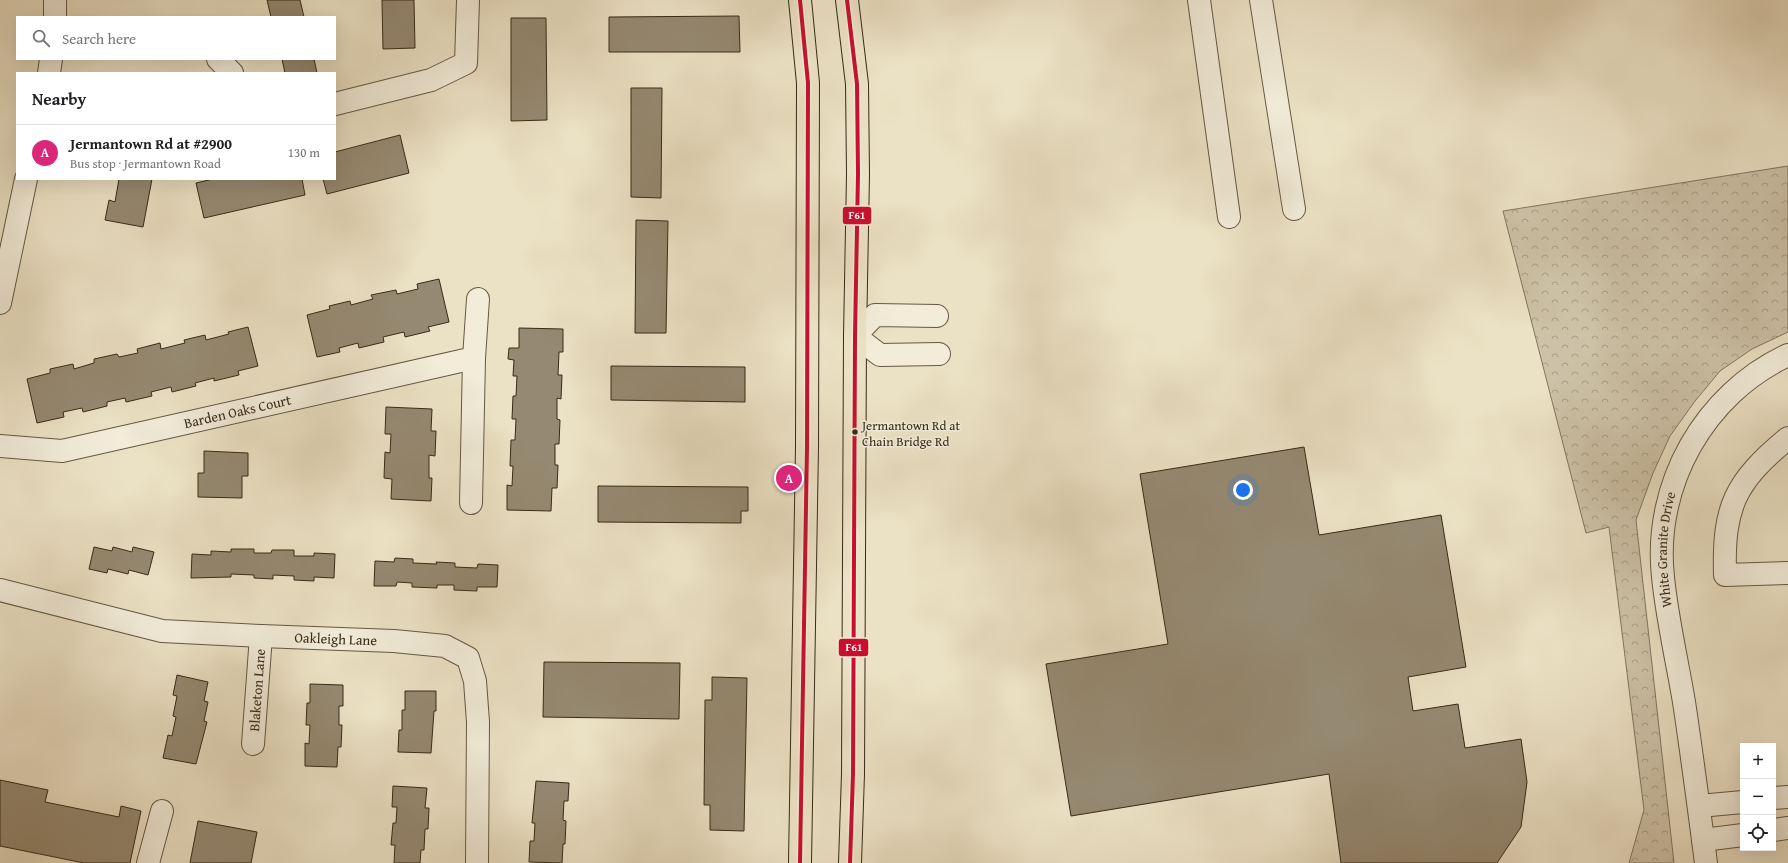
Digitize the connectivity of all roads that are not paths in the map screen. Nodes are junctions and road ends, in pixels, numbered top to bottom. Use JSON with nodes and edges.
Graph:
{"nodes":[{"id":1,"x":55,"y":0,"type":"edge"},
{"id":2,"x":468,"y":0,"type":"edge"},
{"id":3,"x":800,"y":0,"type":"edge"},
{"id":4,"x":847,"y":0,"type":"edge"},
{"id":5,"x":1199,"y":0,"type":"edge"},
{"id":6,"x":1261,"y":0,"type":"edge"},
{"id":7,"x":55,"y":16,"type":"edge"},
{"id":8,"x":51,"y":60,"type":"edge"},
{"id":9,"x":219,"y":60,"type":"edge"},
{"id":10,"x":49,"y":72,"type":"edge"},
{"id":11,"x":231,"y":72,"type":"edge"},
{"id":12,"x":336,"y":104,"type":"edge"},
{"id":13,"x":26,"y":180,"type":"edge"},
{"id":14,"x":1294,"y":209,"type":"dead end"},
{"id":15,"x":1229,"y":217,"type":"dead end"},
{"id":16,"x":478,"y":299,"type":"dead end"},
{"id":17,"x":0,"y":303,"type":"edge"},
{"id":18,"x":938,"y":316,"type":"dead end"},
{"id":19,"x":855,"y":336,"type":"junction"},
{"id":20,"x":939,"y":354,"type":"dead end"},
{"id":21,"x":1788,"y":355,"type":"edge"},
{"id":22,"x":474,"y":358,"type":"junction"},
{"id":23,"x":1788,"y":438,"type":"edge"},
{"id":24,"x":0,"y":446,"type":"edge"},
{"id":25,"x":471,"y":503,"type":"dead end"},
{"id":26,"x":1788,"y":572,"type":"edge"},
{"id":27,"x":0,"y":590,"type":"edge"},
{"id":28,"x":262,"y":636,"type":"junction"},
{"id":29,"x":253,"y":744,"type":"dead end"},
{"id":30,"x":1788,"y":797,"type":"edge"},
{"id":31,"x":1776,"y":798,"type":"edge"},
{"id":32,"x":1740,"y":802,"type":"edge"},
{"id":33,"x":1698,"y":806,"type":"junction"},
{"id":34,"x":162,"y":811,"type":"dead end"},
{"id":35,"x":1788,"y":828,"type":"edge"},
{"id":36,"x":1776,"y":830,"type":"edge"},
{"id":37,"x":1740,"y":835,"type":"edge"},
{"id":38,"x":1703,"y":840,"type":"junction"},
{"id":39,"x":148,"y":863,"type":"edge"},
{"id":40,"x":477,"y":863,"type":"edge"},
{"id":41,"x":800,"y":863,"type":"edge"},
{"id":42,"x":850,"y":863,"type":"edge"},
{"id":43,"x":1706,"y":863,"type":"edge"}],
"edges":[{"from":1,"to":7,"type":"street"},
{"from":2,"to":12,"type":"street"},
{"from":3,"to":41,"type":"main road"},
{"from":4,"to":19,"type":"main road"},
{"from":5,"to":15,"type":"street"},
{"from":6,"to":14,"type":"street"},
{"from":8,"to":10,"type":"street"},
{"from":9,"to":11,"type":"street"},
{"from":13,"to":17,"type":"street"},
{"from":16,"to":22,"type":"street"},
{"from":18,"to":19,"type":"street"},
{"from":19,"to":20,"type":"street"},
{"from":19,"to":42,"type":"main road"},
{"from":21,"to":33,"type":"street","name":"White Granite Drive"},
{"from":22,"to":24,"type":"street","name":"Barden Oaks Court"},
{"from":22,"to":25,"type":"street"},
{"from":23,"to":26,"type":"street"},
{"from":27,"to":28,"type":"street","name":"Oakleigh Lane"},
{"from":28,"to":29,"type":"street","name":"Blaketon Lane"},
{"from":28,"to":40,"type":"street","name":"Oakleigh Lane"},
{"from":30,"to":31,"type":"street"},
{"from":32,"to":33,"type":"street"},
{"from":33,"to":38,"type":"street","name":"White Granite Drive"},
{"from":34,"to":39,"type":"street"},
{"from":35,"to":36,"type":"street"},
{"from":37,"to":38,"type":"street"},
{"from":38,"to":43,"type":"street","name":"White Granite Drive"}]}
